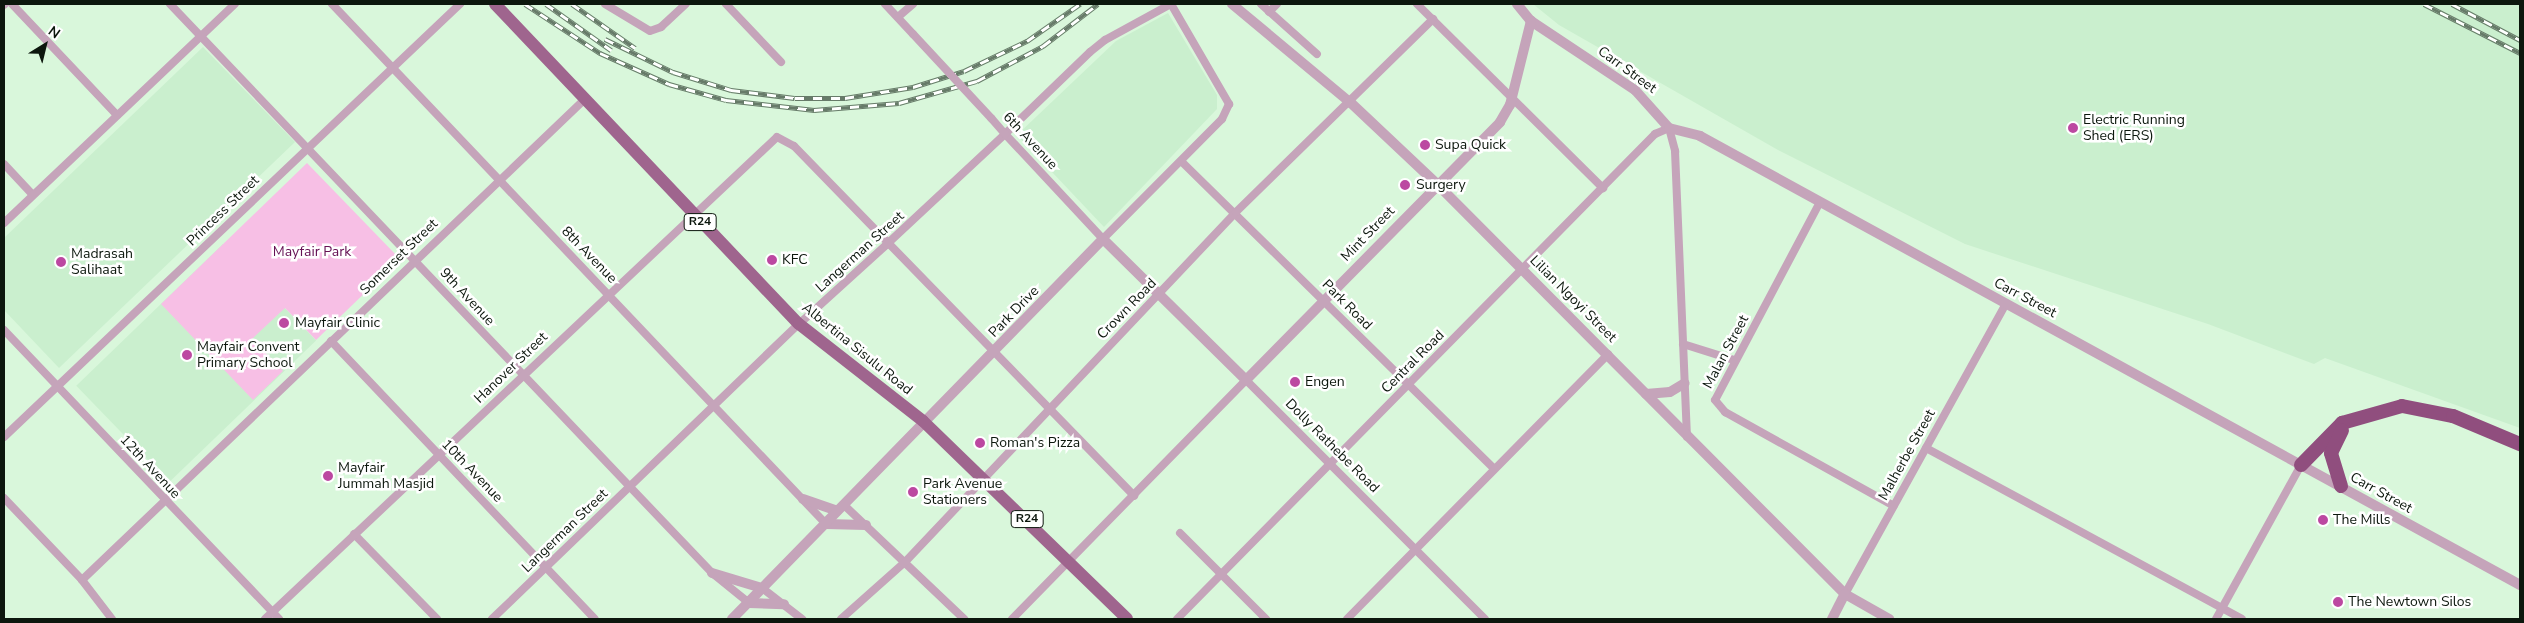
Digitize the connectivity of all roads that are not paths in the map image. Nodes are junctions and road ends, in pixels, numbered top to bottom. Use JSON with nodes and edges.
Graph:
{"nodes":[{"id":1,"x":12,"y":4,"type":"edge"},
{"id":2,"x":170,"y":4,"type":"edge"},
{"id":3,"x":235,"y":4,"type":"edge"},
{"id":4,"x":332,"y":4,"type":"edge"},
{"id":5,"x":460,"y":4,"type":"edge"},
{"id":6,"x":495,"y":4,"type":"edge"},
{"id":7,"x":605,"y":4,"type":"edge"},
{"id":8,"x":686,"y":4,"type":"edge"},
{"id":9,"x":726,"y":4,"type":"edge"},
{"id":10,"x":884,"y":4,"type":"edge"},
{"id":11,"x":913,"y":4,"type":"edge"},
{"id":12,"x":1170,"y":4,"type":"edge"},
{"id":13,"x":1232,"y":4,"type":"edge"},
{"id":14,"x":1261,"y":4,"type":"edge"},
{"id":15,"x":1277,"y":4,"type":"edge"},
{"id":16,"x":1417,"y":4,"type":"edge"},
{"id":17,"x":1517,"y":4,"type":"edge"},
{"id":18,"x":1270,"y":12,"type":"junction"},
{"id":19,"x":898,"y":18,"type":"junction"},
{"id":20,"x":1433,"y":19,"type":"junction"},
{"id":21,"x":1531,"y":21,"type":"junction"},
{"id":22,"x":201,"y":36,"type":"junction"},
{"id":23,"x":1316,"y":54,"type":"dead end"},
{"id":24,"x":781,"y":62,"type":"dead end"},
{"id":25,"x":394,"y":68,"type":"junction"},
{"id":26,"x":1512,"y":97,"type":"junction"},
{"id":27,"x":584,"y":100,"type":"junction"},
{"id":28,"x":1351,"y":103,"type":"junction"},
{"id":29,"x":117,"y":115,"type":"junction"},
{"id":30,"x":1669,"y":128,"type":"junction"},
{"id":31,"x":1005,"y":134,"type":"junction"},
{"id":32,"x":309,"y":147,"type":"junction"},
{"id":33,"x":1182,"y":162,"type":"junction"},
{"id":34,"x":4,"y":164,"type":"edge"},
{"id":35,"x":499,"y":178,"type":"junction"},
{"id":36,"x":1436,"y":183,"type":"junction"},
{"id":37,"x":1603,"y":188,"type":"junction"},
{"id":38,"x":33,"y":195,"type":"junction"},
{"id":39,"x":1818,"y":206,"type":"junction"},
{"id":40,"x":1236,"y":212,"type":"junction"},
{"id":41,"x":692,"y":214,"type":"junction"},
{"id":42,"x":4,"y":223,"type":"edge"},
{"id":43,"x":1103,"y":239,"type":"junction"},
{"id":44,"x":886,"y":245,"type":"junction"},
{"id":45,"x":415,"y":260,"type":"junction"},
{"id":46,"x":1524,"y":268,"type":"junction"},
{"id":47,"x":608,"y":294,"type":"junction"},
{"id":48,"x":1159,"y":294,"type":"junction"},
{"id":49,"x":1324,"y":300,"type":"junction"},
{"id":50,"x":2006,"y":304,"type":"junction"},
{"id":51,"x":799,"y":324,"type":"junction"},
{"id":52,"x":4,"y":330,"type":"edge"},
{"id":53,"x":332,"y":341,"type":"junction"},
{"id":54,"x":1683,"y":344,"type":"junction"},
{"id":55,"x":992,"y":354,"type":"junction"},
{"id":56,"x":1608,"y":354,"type":"junction"},
{"id":57,"x":1734,"y":360,"type":"junction"},
{"id":58,"x":522,"y":374,"type":"junction"},
{"id":59,"x":1246,"y":380,"type":"junction"},
{"id":60,"x":1685,"y":383,"type":"junction"},
{"id":61,"x":1408,"y":384,"type":"junction"},
{"id":62,"x":56,"y":387,"type":"junction"},
{"id":63,"x":1646,"y":394,"type":"junction"},
{"id":64,"x":715,"y":405,"type":"junction"},
{"id":65,"x":1048,"y":410,"type":"junction"},
{"id":66,"x":2350,"y":420,"type":"junction"},
{"id":67,"x":923,"y":421,"type":"junction"},
{"id":68,"x":4,"y":437,"type":"edge"},
{"id":69,"x":1687,"y":437,"type":"junction"},
{"id":70,"x":2520,"y":444,"type":"edge"},
{"id":71,"x":1926,"y":448,"type":"junction"},
{"id":72,"x":439,"y":455,"type":"junction"},
{"id":73,"x":1331,"y":464,"type":"junction"},
{"id":74,"x":2300,"y":465,"type":"junction"},
{"id":75,"x":1493,"y":468,"type":"junction"},
{"id":76,"x":984,"y":477,"type":"junction"},
{"id":77,"x":630,"y":485,"type":"junction"},
{"id":78,"x":2341,"y":486,"type":"junction"},
{"id":79,"x":1134,"y":496,"type":"junction"},
{"id":80,"x":4,"y":498,"type":"edge"},
{"id":81,"x":803,"y":499,"type":"junction"},
{"id":82,"x":165,"y":501,"type":"junction"},
{"id":83,"x":1894,"y":506,"type":"junction"},
{"id":84,"x":840,"y":508,"type":"junction"},
{"id":85,"x":826,"y":524,"type":"junction"},
{"id":86,"x":866,"y":525,"type":"junction"},
{"id":87,"x":1180,"y":533,"type":"dead end"},
{"id":88,"x":354,"y":534,"type":"junction"},
{"id":89,"x":1416,"y":548,"type":"junction"},
{"id":90,"x":906,"y":561,"type":"junction"},
{"id":91,"x":1070,"y":562,"type":"junction"},
{"id":92,"x":546,"y":566,"type":"junction"},
{"id":93,"x":712,"y":573,"type":"junction"},
{"id":94,"x":1220,"y":574,"type":"junction"},
{"id":95,"x":82,"y":580,"type":"junction"},
{"id":96,"x":2520,"y":585,"type":"edge"},
{"id":97,"x":762,"y":588,"type":"junction"},
{"id":98,"x":1845,"y":594,"type":"junction"},
{"id":99,"x":749,"y":603,"type":"junction"},
{"id":100,"x":784,"y":604,"type":"junction"},
{"id":101,"x":2222,"y":608,"type":"junction"},
{"id":102,"x":272,"y":612,"type":"junction"},
{"id":103,"x":112,"y":619,"type":"edge"},
{"id":104,"x":265,"y":619,"type":"edge"},
{"id":105,"x":279,"y":619,"type":"edge"},
{"id":106,"x":437,"y":619,"type":"edge"},
{"id":107,"x":492,"y":619,"type":"edge"},
{"id":108,"x":595,"y":619,"type":"edge"},
{"id":109,"x":732,"y":619,"type":"edge"},
{"id":110,"x":802,"y":619,"type":"edge"},
{"id":111,"x":841,"y":619,"type":"edge"},
{"id":112,"x":964,"y":619,"type":"edge"},
{"id":113,"x":1012,"y":619,"type":"edge"},
{"id":114,"x":1128,"y":619,"type":"edge"},
{"id":115,"x":1177,"y":619,"type":"edge"},
{"id":116,"x":1266,"y":619,"type":"edge"},
{"id":117,"x":1347,"y":619,"type":"edge"},
{"id":118,"x":1485,"y":619,"type":"edge"},
{"id":119,"x":1832,"y":619,"type":"edge"},
{"id":120,"x":1889,"y":619,"type":"edge"},
{"id":121,"x":2216,"y":619,"type":"edge"},
{"id":122,"x":2242,"y":619,"type":"edge"}],
"edges":[{"from":1,"to":29,"type":"street"},
{"from":2,"to":22,"type":"street","name":"9th Avenue"},
{"from":3,"to":22,"type":"street"},
{"from":4,"to":25,"type":"street","name":"8th Avenue"},
{"from":5,"to":25,"type":"street","name":"Princess Street"},
{"from":6,"to":27,"type":"main road","name":"Albertina Sisulu Road","number":"R24"},
{"from":7,"to":8,"type":"street"},
{"from":9,"to":24,"type":"street"},
{"from":10,"to":19,"type":"street","name":"6th Avenue"},
{"from":11,"to":19,"type":"street"},
{"from":12,"to":31,"type":"street","name":"Langerman Street"},
{"from":12,"to":33,"type":"street","name":"Park Drive"},
{"from":13,"to":28,"type":"street","name":"Lilian Ngoyi Street"},
{"from":14,"to":18,"type":"street"},
{"from":15,"to":18,"type":"street"},
{"from":16,"to":20,"type":"street"},
{"from":17,"to":21,"type":"street","name":"Carr Street"},
{"from":18,"to":23,"type":"street"},
{"from":19,"to":31,"type":"street","name":"6th Avenue","bridge":true},
{"from":20,"to":26,"type":"street"},
{"from":20,"to":28,"type":"street","name":"Crown Road"},
{"from":21,"to":26,"type":"street","name":"Mint Street"},
{"from":21,"to":30,"type":"street","name":"Carr Street"},
{"from":22,"to":29,"type":"street"},
{"from":22,"to":32,"type":"street","name":"9th Avenue"},
{"from":25,"to":32,"type":"street","name":"Princess Street"},
{"from":25,"to":35,"type":"street","name":"8th Avenue"},
{"from":26,"to":36,"type":"street","name":"Mint Street"},
{"from":26,"to":37,"type":"street"},
{"from":27,"to":35,"type":"street","name":"Somerset Street"},
{"from":27,"to":41,"type":"main road","name":"Albertina Sisulu Road","number":"R24"},
{"from":28,"to":36,"type":"street","name":"Lilian Ngoyi Street"},
{"from":28,"to":40,"type":"street","name":"Crown Road"},
{"from":29,"to":38,"type":"street"},
{"from":30,"to":37,"type":"street","name":"Central Road"},
{"from":30,"to":39,"type":"street","name":"Carr Street"},
{"from":30,"to":54,"type":"street"},
{"from":31,"to":43,"type":"street","name":"6th Avenue"},
{"from":31,"to":44,"type":"street","name":"Langerman Street"},
{"from":32,"to":45,"type":"street","name":"9th Avenue"},
{"from":32,"to":62,"type":"street","name":"Princess Street"},
{"from":33,"to":40,"type":"street","name":"Park Road"},
{"from":33,"to":43,"type":"street","name":"Park Drive"},
{"from":34,"to":38,"type":"street"},
{"from":35,"to":45,"type":"street","name":"Somerset Street"},
{"from":35,"to":47,"type":"street","name":"8th Avenue"},
{"from":36,"to":46,"type":"street","name":"Lilian Ngoyi Street"},
{"from":36,"to":49,"type":"street","name":"Mint Street"},
{"from":37,"to":46,"type":"street","name":"Central Road"},
{"from":38,"to":42,"type":"street"},
{"from":39,"to":50,"type":"street","name":"Carr Street"},
{"from":39,"to":57,"type":"street","name":"Malan Street"},
{"from":40,"to":48,"type":"street","name":"Crown Road"},
{"from":40,"to":49,"type":"street","name":"Park Road"},
{"from":41,"to":44,"type":"street","name":"Hanover Street"},
{"from":41,"to":47,"type":"street","name":"Hanover Street"},
{"from":41,"to":51,"type":"main road","name":"Albertina Sisulu Road","number":"R24"},
{"from":43,"to":48,"type":"street","name":"6th Avenue"},
{"from":43,"to":55,"type":"street","name":"Park Drive"},
{"from":44,"to":51,"type":"street","name":"Langerman Street"},
{"from":44,"to":55,"type":"street"},
{"from":45,"to":53,"type":"street","name":"Somerset Street"},
{"from":45,"to":58,"type":"street","name":"9th Avenue"},
{"from":46,"to":56,"type":"street","name":"Lilian Ngoyi Street"},
{"from":46,"to":61,"type":"street","name":"Central Road"},
{"from":47,"to":58,"type":"street","name":"Hanover Street"},
{"from":47,"to":64,"type":"street","name":"8th Avenue"},
{"from":48,"to":59,"type":"street","name":"Dolly Rathebe Road"},
{"from":48,"to":65,"type":"street","name":"Crown Road"},
{"from":49,"to":59,"type":"street","name":"Mint Street"},
{"from":49,"to":61,"type":"street","name":"Park Road"},
{"from":50,"to":71,"type":"street","name":"Malherbe Street"},
{"from":50,"to":74,"type":"street","name":"Carr Street"},
{"from":51,"to":64,"type":"street","name":"Langerman Street"},
{"from":51,"to":67,"type":"main road","name":"Albertina Sisulu Road","number":"R24"},
{"from":52,"to":62,"type":"street","name":"12th Avenue"},
{"from":53,"to":72,"type":"street","name":"10th Avenue"},
{"from":53,"to":82,"type":"street","name":"Somerset Street"},
{"from":54,"to":57,"type":"street"},
{"from":54,"to":60,"type":"street"},
{"from":55,"to":65,"type":"street"},
{"from":55,"to":67,"type":"street","name":"Park Drive"},
{"from":56,"to":63,"type":"street","name":"Lilian Ngoyi Street"},
{"from":56,"to":75,"type":"street"},
{"from":57,"to":83,"type":"street","name":"Malan Street"},
{"from":58,"to":72,"type":"street","name":"Hanover Street"},
{"from":58,"to":77,"type":"street","name":"9th Avenue"},
{"from":59,"to":73,"type":"street","name":"Dolly Rathebe Road"},
{"from":59,"to":79,"type":"street"},
{"from":60,"to":63,"type":"street"},
{"from":60,"to":69,"type":"street"},
{"from":61,"to":73,"type":"street","name":"Central Road"},
{"from":61,"to":75,"type":"street","name":"Park Road"},
{"from":62,"to":68,"type":"street","name":"Princess Street"},
{"from":62,"to":82,"type":"street","name":"12th Avenue"},
{"from":63,"to":69,"type":"street","name":"Lilian Ngoyi Street"},
{"from":64,"to":77,"type":"street","name":"Langerman Street"},
{"from":64,"to":81,"type":"street","name":"8th Avenue"},
{"from":65,"to":76,"type":"street","name":"Crown Road"},
{"from":65,"to":79,"type":"street"},
{"from":66,"to":70,"type":"highway"},
{"from":66,"to":74,"type":"highway"},
{"from":66,"to":78,"type":"highway"},
{"from":67,"to":76,"type":"main road","name":"Albertina Sisulu Road","number":"R24"},
{"from":67,"to":84,"type":"street","name":"Park Drive"},
{"from":69,"to":98,"type":"street","name":"Lilian Ngoyi Street"},
{"from":71,"to":83,"type":"street","name":"Malherbe Street"},
{"from":71,"to":101,"type":"street"},
{"from":72,"to":88,"type":"street","name":"Hanover Street"},
{"from":72,"to":92,"type":"street","name":"10th Avenue"},
{"from":73,"to":89,"type":"street","name":"Dolly Rathebe Road"},
{"from":73,"to":94,"type":"street","name":"Central Road"},
{"from":74,"to":78,"type":"street","name":"Carr Street"},
{"from":74,"to":101,"type":"street"},
{"from":75,"to":89,"type":"street"},
{"from":76,"to":90,"type":"street","name":"Crown Road"},
{"from":76,"to":91,"type":"main road","name":"Albertina Sisulu Road","number":"R24"},
{"from":77,"to":92,"type":"street","name":"Langerman Street"},
{"from":77,"to":93,"type":"street","name":"9th Avenue"},
{"from":78,"to":96,"type":"street","name":"Carr Street"},
{"from":79,"to":91,"type":"street"},
{"from":80,"to":95,"type":"street"},
{"from":81,"to":84,"type":"street"},
{"from":81,"to":85,"type":"street","name":"8th Avenue"},
{"from":82,"to":95,"type":"street","name":"Somerset Street"},
{"from":82,"to":102,"type":"street","name":"12th Avenue"},
{"from":83,"to":98,"type":"street","name":"Malherbe Street"},
{"from":84,"to":85,"type":"street","name":"Park Drive"},
{"from":84,"to":86,"type":"street"},
{"from":85,"to":86,"type":"street"},
{"from":85,"to":97,"type":"street","name":"Park Drive"},
{"from":86,"to":90,"type":"street"},
{"from":87,"to":94,"type":"street"},
{"from":88,"to":102,"type":"street","name":"Hanover Street"},
{"from":88,"to":106,"type":"street"},
{"from":89,"to":117,"type":"street"},
{"from":89,"to":118,"type":"street","name":"Dolly Rathebe Road"},
{"from":90,"to":111,"type":"street","name":"Crown Road"},
{"from":90,"to":112,"type":"street"},
{"from":91,"to":113,"type":"street"},
{"from":91,"to":114,"type":"main road","name":"Albertina Sisulu Road","number":"R24"},
{"from":92,"to":107,"type":"street","name":"Langerman Street"},
{"from":92,"to":108,"type":"street","name":"10th Avenue"},
{"from":93,"to":97,"type":"street"},
{"from":93,"to":99,"type":"street","name":"9th Avenue"},
{"from":94,"to":115,"type":"street","name":"Central Road"},
{"from":94,"to":116,"type":"street"},
{"from":95,"to":103,"type":"street"},
{"from":97,"to":99,"type":"street","name":"Park Drive"},
{"from":97,"to":100,"type":"street"},
{"from":98,"to":119,"type":"street","name":"Malherbe Street"},
{"from":98,"to":120,"type":"street","name":"Lilian Ngoyi Street"},
{"from":99,"to":100,"type":"street"},
{"from":99,"to":109,"type":"street","name":"Park Drive"},
{"from":100,"to":110,"type":"street"},
{"from":101,"to":121,"type":"street"},
{"from":101,"to":122,"type":"street"},
{"from":102,"to":104,"type":"street","name":"Hanover Street"},
{"from":102,"to":105,"type":"street","name":"12th Avenue"}]}
